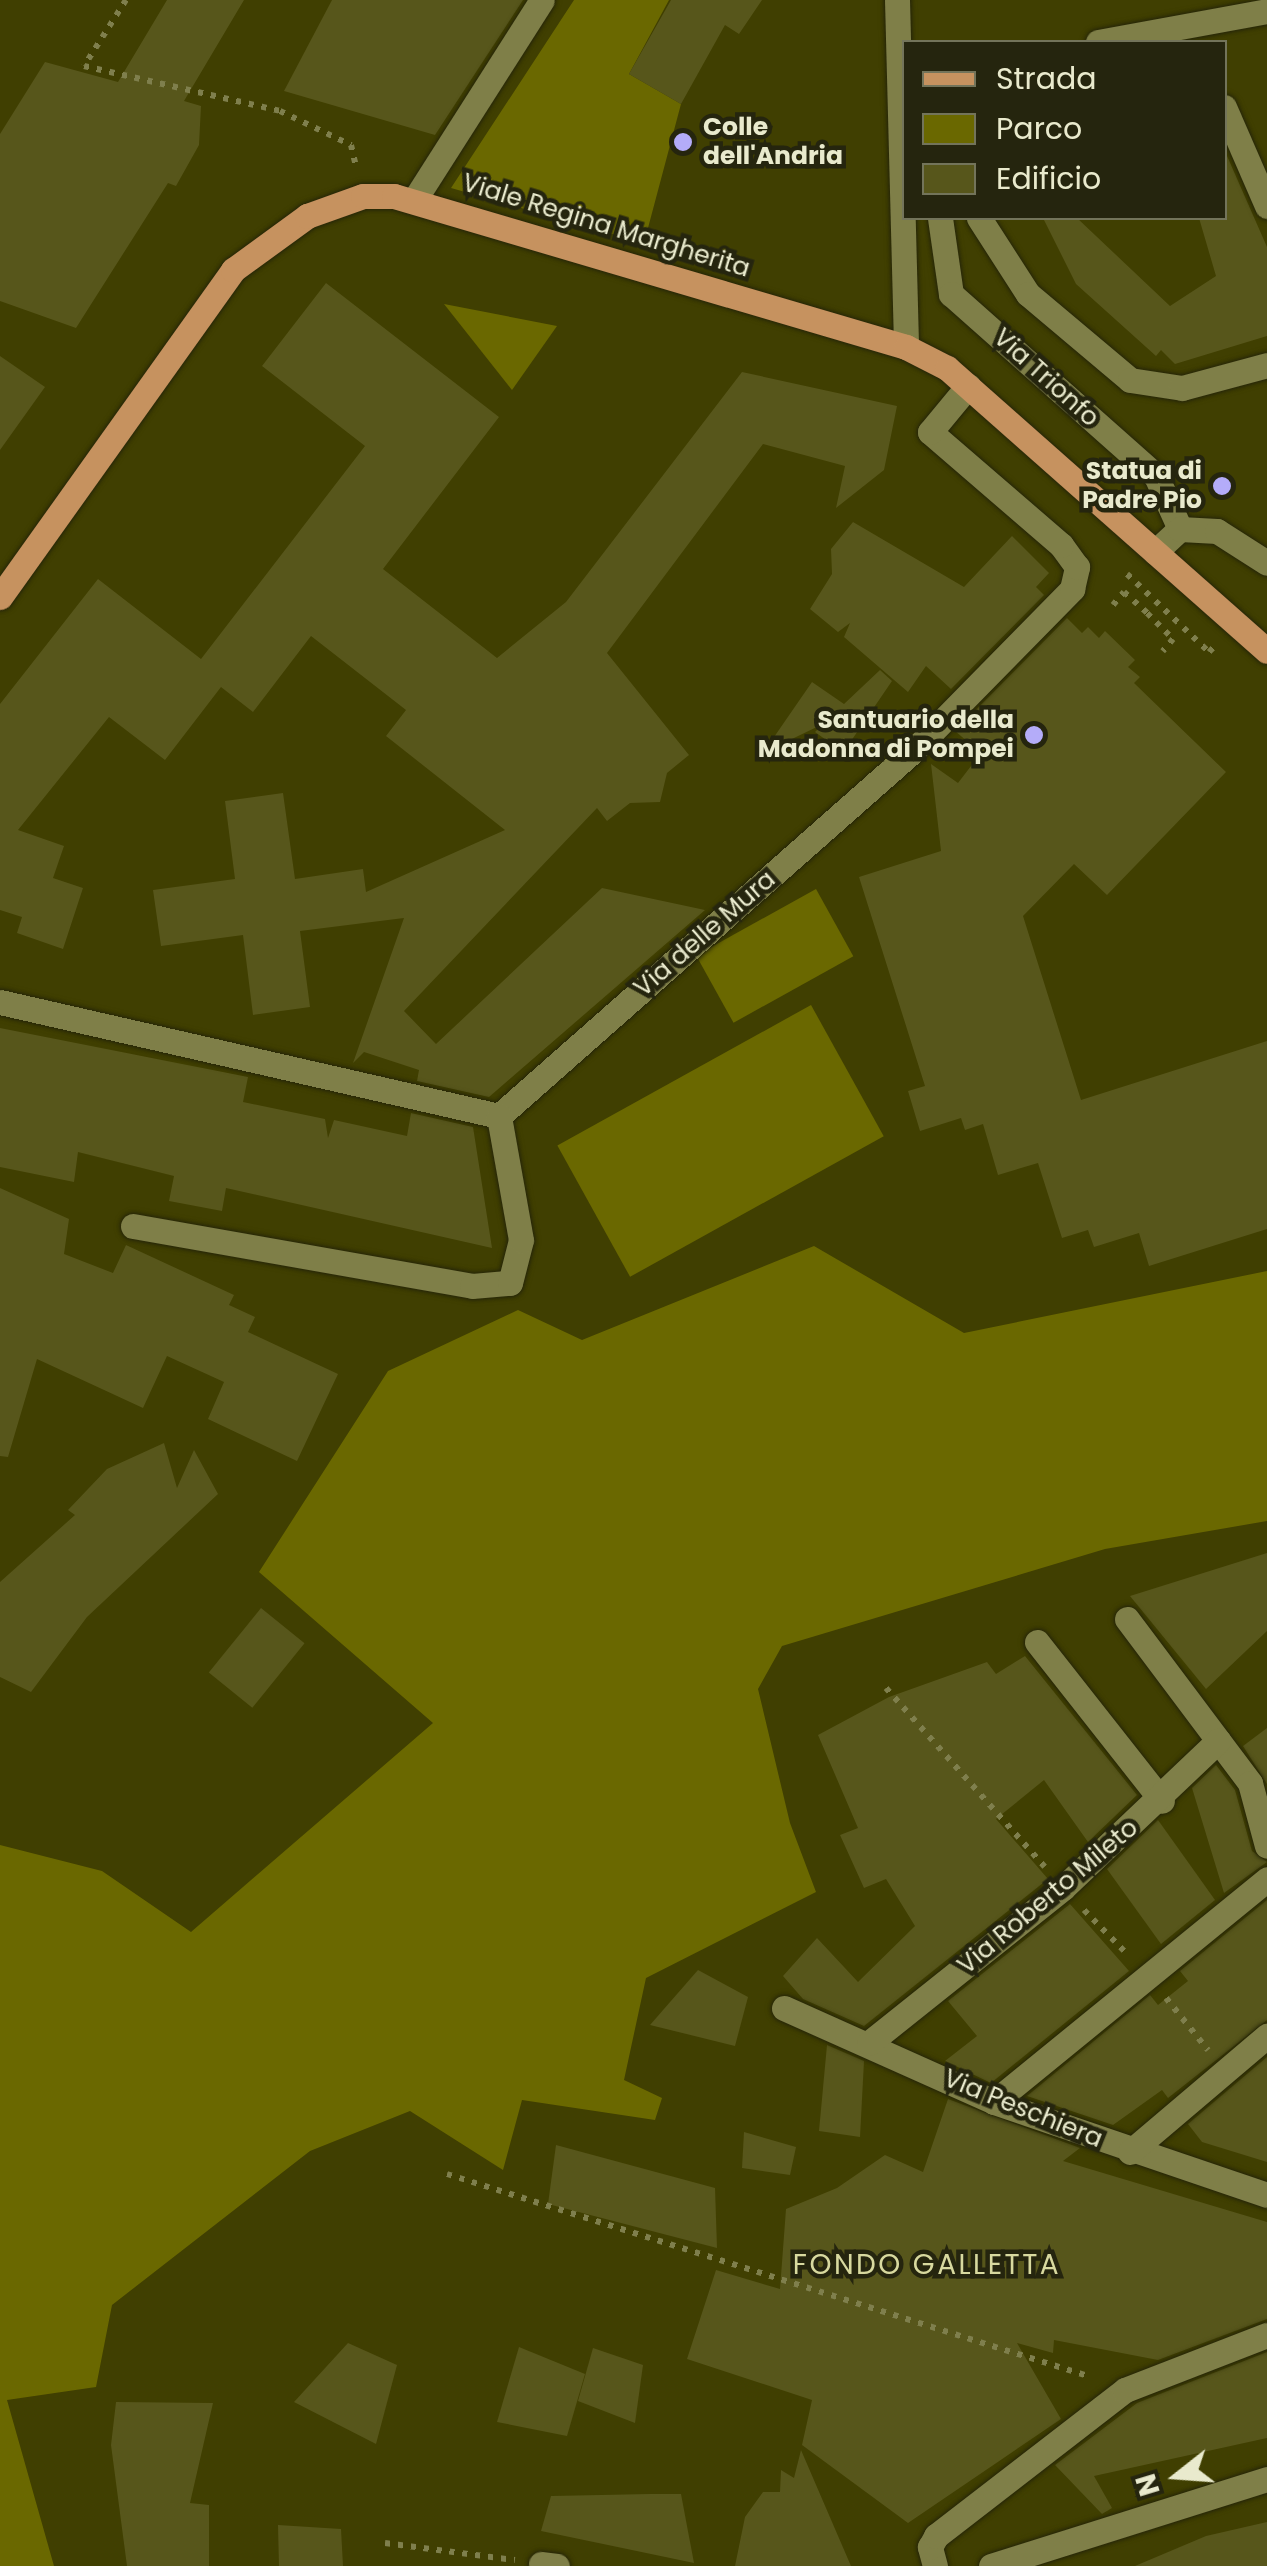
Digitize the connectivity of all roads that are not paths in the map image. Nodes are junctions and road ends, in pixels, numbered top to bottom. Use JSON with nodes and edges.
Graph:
{"nodes":[{"id":1,"x":542,"y":0,"type":"edge"},
{"id":2,"x":897,"y":0,"type":"edge"},
{"id":3,"x":1267,"y":11,"type":"edge"},
{"id":4,"x":1194,"y":34,"type":"edge"},
{"id":5,"x":1122,"y":40,"type":"edge"},
{"id":6,"x":1227,"y":113,"type":"edge"},
{"id":7,"x":902,"y":193,"type":"edge"},
{"id":8,"x":415,"y":200,"type":"junction"},
{"id":9,"x":1267,"y":206,"type":"edge"},
{"id":10,"x":903,"y":220,"type":"edge"},
{"id":11,"x":940,"y":220,"type":"edge"},
{"id":12,"x":979,"y":220,"type":"edge"},
{"id":13,"x":906,"y":347,"type":"junction"},
{"id":14,"x":1267,"y":365,"type":"edge"},
{"id":15,"x":968,"y":386,"type":"junction"},
{"id":16,"x":1180,"y":528,"type":"junction"},
{"id":17,"x":1155,"y":552,"type":"junction"},
{"id":18,"x":1267,"y":563,"type":"edge"},
{"id":19,"x":0,"y":597,"type":"edge"},
{"id":20,"x":1267,"y":651,"type":"edge"},
{"id":21,"x":0,"y":1002,"type":"edge"},
{"id":22,"x":500,"y":1116,"type":"junction"},
{"id":23,"x":133,"y":1226,"type":"dead end"},
{"id":24,"x":1128,"y":1619,"type":"dead end"},
{"id":25,"x":1037,"y":1642,"type":"dead end"},
{"id":26,"x":1218,"y":1742,"type":"junction"},
{"id":27,"x":1162,"y":1800,"type":"junction"},
{"id":28,"x":1267,"y":1846,"type":"edge"},
{"id":29,"x":1267,"y":1879,"type":"edge"},
{"id":30,"x":784,"y":2008,"type":"dead end"},
{"id":31,"x":1267,"y":2036,"type":"edge"},
{"id":32,"x":869,"y":2043,"type":"junction"},
{"id":33,"x":994,"y":2102,"type":"junction"},
{"id":34,"x":1130,"y":2152,"type":"junction"},
{"id":35,"x":1267,"y":2195,"type":"edge"},
{"id":36,"x":1267,"y":2334,"type":"edge"},
{"id":37,"x":1267,"y":2479,"type":"edge"},
{"id":38,"x":936,"y":2566,"type":"edge"},
{"id":39,"x":991,"y":2566,"type":"edge"}],
"edges":[{"from":1,"to":8,"type":"street"},
{"from":2,"to":7,"type":"street"},
{"from":3,"to":4,"type":"street"},
{"from":4,"to":5,"type":"street"},
{"from":6,"to":9,"type":"street"},
{"from":8,"to":13,"type":"main road","name":"Viale Regina Margherita"},
{"from":8,"to":19,"type":"main road","name":"Viale Regina Margherita"},
{"from":10,"to":13,"type":"street"},
{"from":11,"to":16,"type":"street","name":"Via Trionfo"},
{"from":12,"to":14,"type":"street"},
{"from":13,"to":15,"type":"main road","name":"Viale Regina Margherita"},
{"from":15,"to":17,"type":"main road","name":"Viale Regina Margherita"},
{"from":15,"to":22,"type":"street","name":"Via delle Mura"},
{"from":16,"to":17,"type":"street"},
{"from":16,"to":18,"type":"street"},
{"from":17,"to":20,"type":"main road","name":"Viale Regina Margherita"},
{"from":21,"to":22,"type":"street"},
{"from":22,"to":23,"type":"street"},
{"from":24,"to":26,"type":"street"},
{"from":25,"to":27,"type":"street"},
{"from":26,"to":27,"type":"street","name":"Via Roberto Mileto"},
{"from":26,"to":28,"type":"street"},
{"from":27,"to":32,"type":"street","name":"Via Roberto Mileto"},
{"from":29,"to":33,"type":"street"},
{"from":30,"to":32,"type":"street","name":"Via Peschiera"},
{"from":31,"to":34,"type":"street"},
{"from":32,"to":33,"type":"street","name":"Via Peschiera"},
{"from":33,"to":34,"type":"street","name":"Via Peschiera"},
{"from":34,"to":35,"type":"street","name":"Via Peschiera"},
{"from":36,"to":38,"type":"street"},
{"from":37,"to":39,"type":"street"}]}
